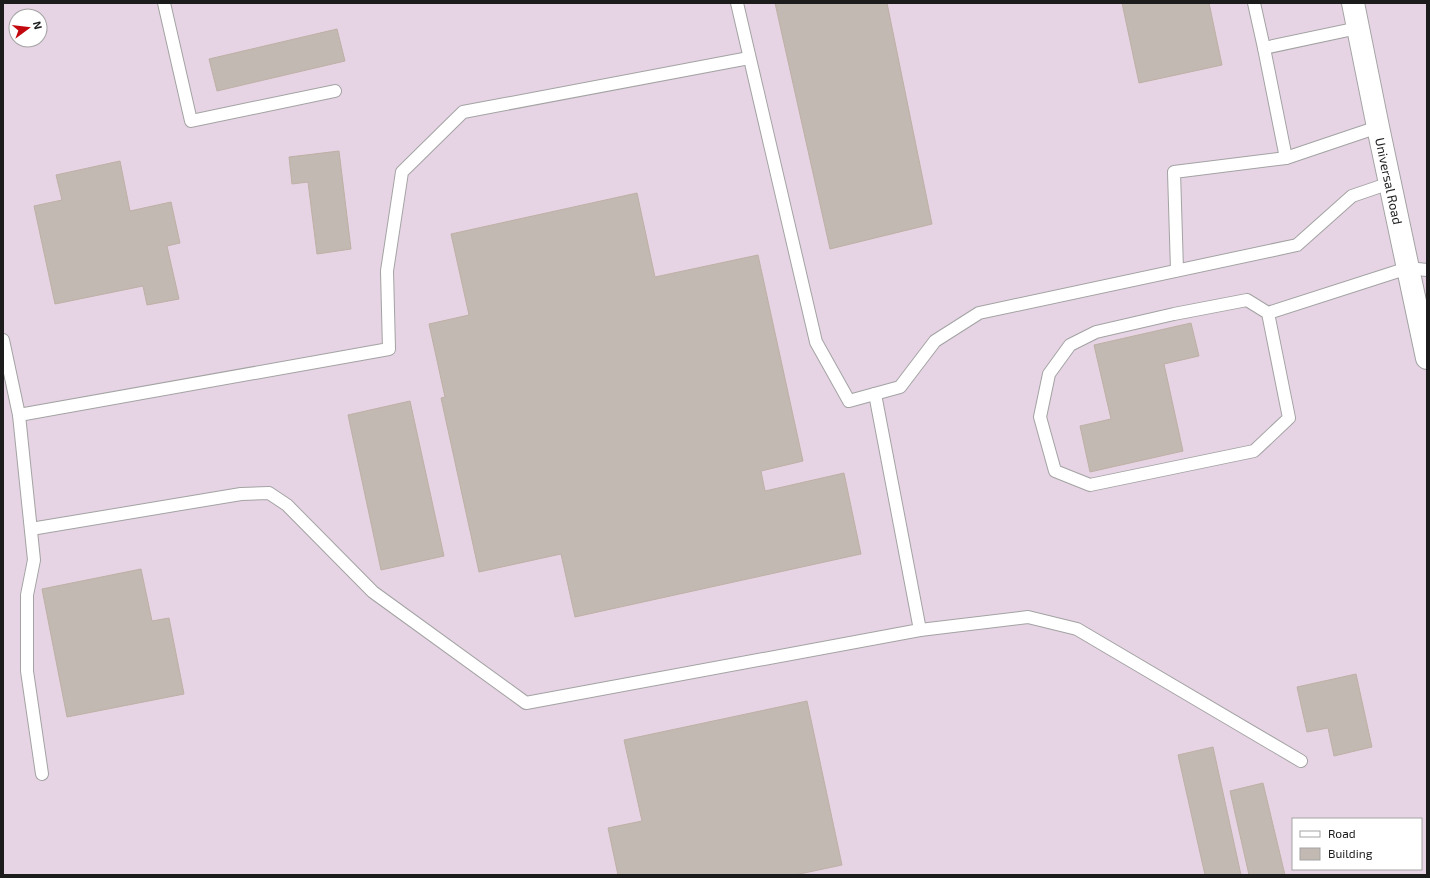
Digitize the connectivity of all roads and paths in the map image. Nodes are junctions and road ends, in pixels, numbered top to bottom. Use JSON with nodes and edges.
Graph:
{"nodes":[{"id":1,"x":164,"y":3,"type":"edge"},
{"id":2,"x":737,"y":3,"type":"edge"},
{"id":3,"x":1254,"y":3,"type":"edge"},
{"id":4,"x":1353,"y":3,"type":"edge"},
{"id":5,"x":1358,"y":28,"type":"junction"},
{"id":6,"x":1264,"y":48,"type":"junction"},
{"id":7,"x":749,"y":58,"type":"junction"},
{"id":8,"x":335,"y":91,"type":"dead end"},
{"id":9,"x":1378,"y":127,"type":"junction"},
{"id":10,"x":1286,"y":158,"type":"junction"},
{"id":11,"x":1390,"y":183,"type":"junction"},
{"id":12,"x":1417,"y":269,"type":"edge"},
{"id":13,"x":1177,"y":270,"type":"junction"},
{"id":14,"x":1268,"y":313,"type":"junction"},
{"id":15,"x":3,"y":340,"type":"edge"},
{"id":16,"x":1427,"y":358,"type":"edge"},
{"id":17,"x":876,"y":394,"type":"junction"},
{"id":18,"x":19,"y":415,"type":"junction"},
{"id":19,"x":31,"y":529,"type":"junction"},
{"id":20,"x":920,"y":630,"type":"junction"},
{"id":21,"x":1301,"y":761,"type":"dead end"},
{"id":22,"x":42,"y":774,"type":"dead end"}],
"edges":[{"from":1,"to":8,"type":"lane"},
{"from":2,"to":7,"type":"lane"},
{"from":3,"to":6,"type":"lane"},
{"from":4,"to":5,"type":"street","name":"Universal Road"},
{"from":5,"to":6,"type":"lane"},
{"from":5,"to":9,"type":"street","name":"Universal Road"},
{"from":6,"to":10,"type":"lane"},
{"from":7,"to":17,"type":"lane"},
{"from":7,"to":18,"type":"lane"},
{"from":9,"to":10,"type":"lane"},
{"from":9,"to":11,"type":"street","name":"Universal Road"},
{"from":10,"to":13,"type":"lane"},
{"from":11,"to":12,"type":"street","name":"Universal Road"},
{"from":11,"to":13,"type":"lane"},
{"from":12,"to":14,"type":"lane"},
{"from":12,"to":16,"type":"street","name":"Universal Road"},
{"from":13,"to":17,"type":"lane"},
{"from":14,"to":14,"type":"lane"},
{"from":15,"to":18,"type":"lane"},
{"from":17,"to":20,"type":"lane"},
{"from":18,"to":19,"type":"lane"},
{"from":19,"to":20,"type":"lane"},
{"from":19,"to":22,"type":"lane"},
{"from":20,"to":21,"type":"lane"}]}
